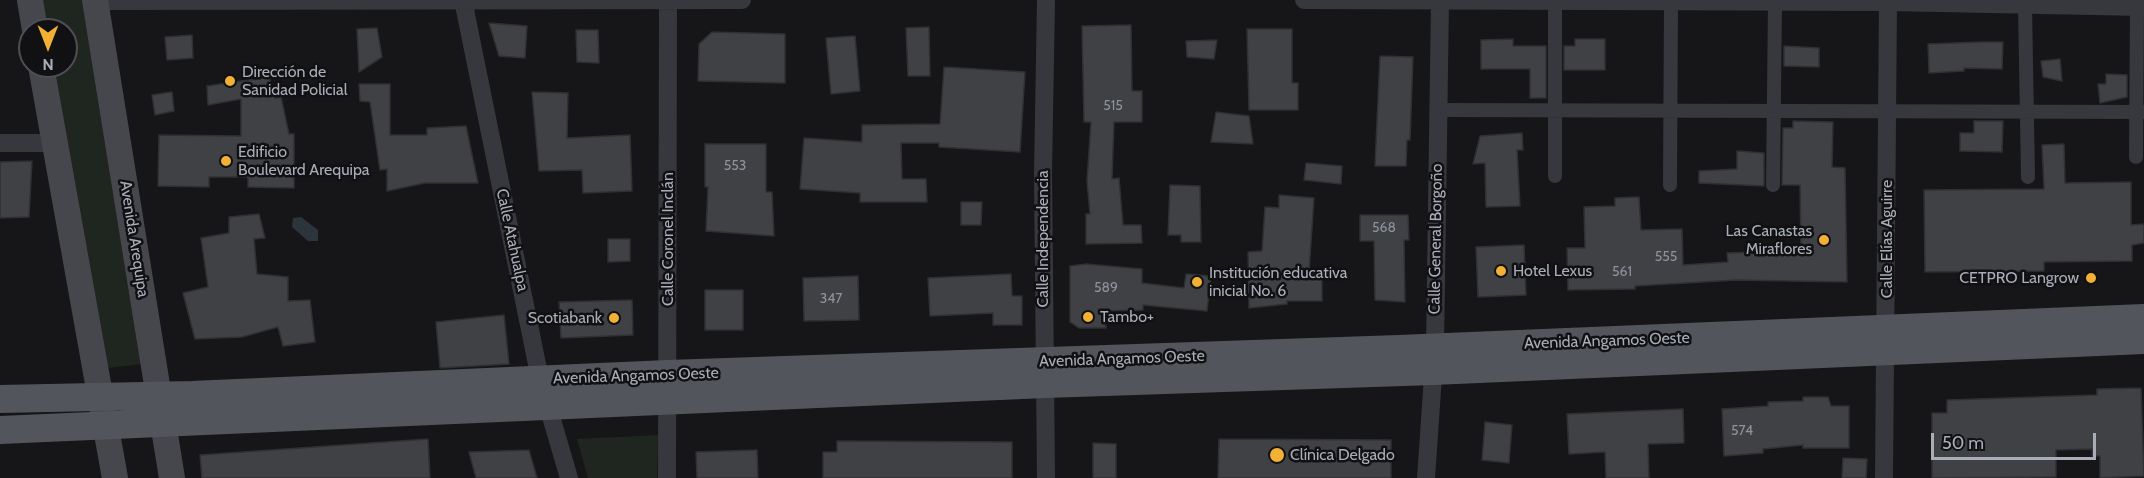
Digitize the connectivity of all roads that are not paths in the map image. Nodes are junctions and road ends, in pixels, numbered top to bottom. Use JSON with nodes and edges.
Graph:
{"nodes":[{"id":1,"x":30,"y":0,"type":"edge"},
{"id":2,"x":668,"y":0,"type":"edge"},
{"id":3,"x":742,"y":0,"type":"edge"},
{"id":4,"x":1046,"y":0,"type":"edge"},
{"id":5,"x":1304,"y":0,"type":"edge"},
{"id":6,"x":1440,"y":0,"type":"edge"},
{"id":7,"x":95,"y":1,"type":"edge"},
{"id":8,"x":463,"y":1,"type":"edge"},
{"id":9,"x":1555,"y":1,"type":"edge"},
{"id":10,"x":1888,"y":1,"type":"edge"},
{"id":11,"x":1671,"y":2,"type":"junction"},
{"id":12,"x":1775,"y":2,"type":"junction"},
{"id":13,"x":2025,"y":5,"type":"junction"},
{"id":14,"x":2141,"y":7,"type":"edge"},
{"id":15,"x":33,"y":18,"type":"edge"},
{"id":16,"x":43,"y":78,"type":"edge"},
{"id":17,"x":1437,"y":110,"type":"junction"},
{"id":18,"x":1555,"y":111,"type":"junction"},
{"id":19,"x":1671,"y":111,"type":"junction"},
{"id":20,"x":1774,"y":111,"type":"junction"},
{"id":21,"x":1888,"y":112,"type":"junction"},
{"id":22,"x":2027,"y":112,"type":"junction"},
{"id":23,"x":2140,"y":112,"type":"edge"},
{"id":24,"x":0,"y":143,"type":"edge"},
{"id":25,"x":54,"y":143,"type":"junction"},
{"id":26,"x":2136,"y":157,"type":"dead end"},
{"id":27,"x":1555,"y":176,"type":"dead end"},
{"id":28,"x":2028,"y":177,"type":"dead end"},
{"id":29,"x":1670,"y":185,"type":"dead end"},
{"id":30,"x":1773,"y":185,"type":"dead end"},
{"id":31,"x":2144,"y":318,"type":"edge"},
{"id":32,"x":1887,"y":340,"type":"junction"},
{"id":33,"x":2144,"y":340,"type":"edge"},
{"id":34,"x":1434,"y":359,"type":"junction"},
{"id":35,"x":1045,"y":373,"type":"junction"},
{"id":36,"x":668,"y":374,"type":"junction"},
{"id":37,"x":544,"y":392,"type":"junction"},
{"id":38,"x":100,"y":396,"type":"junction"},
{"id":39,"x":0,"y":399,"type":"edge"},
{"id":40,"x":669,"y":403,"type":"junction"},
{"id":41,"x":161,"y":409,"type":"junction"},
{"id":42,"x":104,"y":425,"type":"junction"},
{"id":43,"x":0,"y":430,"type":"edge"},
{"id":44,"x":114,"y":478,"type":"edge"},
{"id":45,"x":172,"y":478,"type":"edge"},
{"id":46,"x":569,"y":478,"type":"edge"},
{"id":47,"x":668,"y":478,"type":"edge"},
{"id":48,"x":1046,"y":478,"type":"edge"},
{"id":49,"x":1426,"y":478,"type":"edge"},
{"id":50,"x":1884,"y":478,"type":"edge"}],
"edges":[{"from":1,"to":15,"type":"main road"},
{"from":2,"to":3,"type":"street"},
{"from":2,"to":8,"type":"street"},
{"from":2,"to":36,"type":"street","name":"Calle Coronel Inclán"},
{"from":4,"to":35,"type":"street","name":"Calle Independencia"},
{"from":5,"to":6,"type":"street"},
{"from":6,"to":9,"type":"street"},
{"from":6,"to":17,"type":"street","name":"Calle General Borgoño"},
{"from":7,"to":8,"type":"street"},
{"from":7,"to":41,"type":"main road","name":"Avenida Arequipa"},
{"from":8,"to":37,"type":"street","name":"Calle Atahualpa"},
{"from":9,"to":11,"type":"street"},
{"from":9,"to":18,"type":"street"},
{"from":10,"to":12,"type":"street"},
{"from":10,"to":13,"type":"street"},
{"from":10,"to":21,"type":"street","name":"Calle Elías Aguirre"},
{"from":11,"to":12,"type":"street"},
{"from":11,"to":19,"type":"street"},
{"from":12,"to":20,"type":"street"},
{"from":13,"to":14,"type":"street"},
{"from":13,"to":22,"type":"street"},
{"from":14,"to":23,"type":"street"},
{"from":16,"to":25,"type":"main road"},
{"from":17,"to":18,"type":"street"},
{"from":17,"to":34,"type":"street","name":"Calle General Borgoño"},
{"from":18,"to":19,"type":"street"},
{"from":18,"to":27,"type":"street"},
{"from":19,"to":20,"type":"street"},
{"from":19,"to":29,"type":"street"},
{"from":20,"to":21,"type":"street"},
{"from":20,"to":30,"type":"street"},
{"from":21,"to":22,"type":"street"},
{"from":21,"to":32,"type":"street","name":"Calle Elías Aguirre"},
{"from":22,"to":23,"type":"street"},
{"from":22,"to":28,"type":"street"},
{"from":23,"to":26,"type":"street"},
{"from":24,"to":25,"type":"street"},
{"from":25,"to":38,"type":"main road"},
{"from":31,"to":32,"type":"main road","name":"Avenida Angamos Oeste"},
{"from":32,"to":33,"type":"main road","name":"Avenida Angamos Oeste"},
{"from":32,"to":34,"type":"main road","name":"Avenida Angamos Oeste"},
{"from":32,"to":50,"type":"street","name":"Calle Elías Aguirre"},
{"from":34,"to":35,"type":"main road","name":"Avenida Angamos Oeste"},
{"from":34,"to":49,"type":"street","name":"Calle General Borgoño"},
{"from":35,"to":36,"type":"main road","name":"Avenida Angamos Oeste"},
{"from":35,"to":40,"type":"main road","name":"Avenida Angamos Oeste"},
{"from":35,"to":48,"type":"street","name":"Calle Independencia"},
{"from":36,"to":37,"type":"main road","name":"Avenida Angamos Oeste"},
{"from":36,"to":40,"type":"street","name":"Calle Coronel Inclán"},
{"from":37,"to":40,"type":"main road","name":"Avenida Angamos Oeste"},
{"from":37,"to":41,"type":"main road","name":"Avenida Angamos Oeste"},
{"from":37,"to":46,"type":"street","name":"Calle Atahualpa"},
{"from":38,"to":39,"type":"main road","name":"Avenida Angamos Oeste"},
{"from":38,"to":41,"type":"main road","name":"Avenida Angamos Oeste"},
{"from":38,"to":42,"type":"main road"},
{"from":40,"to":47,"type":"street","name":"Calle Coronel Inclán"},
{"from":41,"to":42,"type":"main road","name":"Avenida Angamos Oeste"},
{"from":41,"to":45,"type":"main road","name":"Avenida Arequipa"},
{"from":42,"to":43,"type":"main road","name":"Avenida Angamos Oeste"},
{"from":42,"to":44,"type":"main road"}]}
